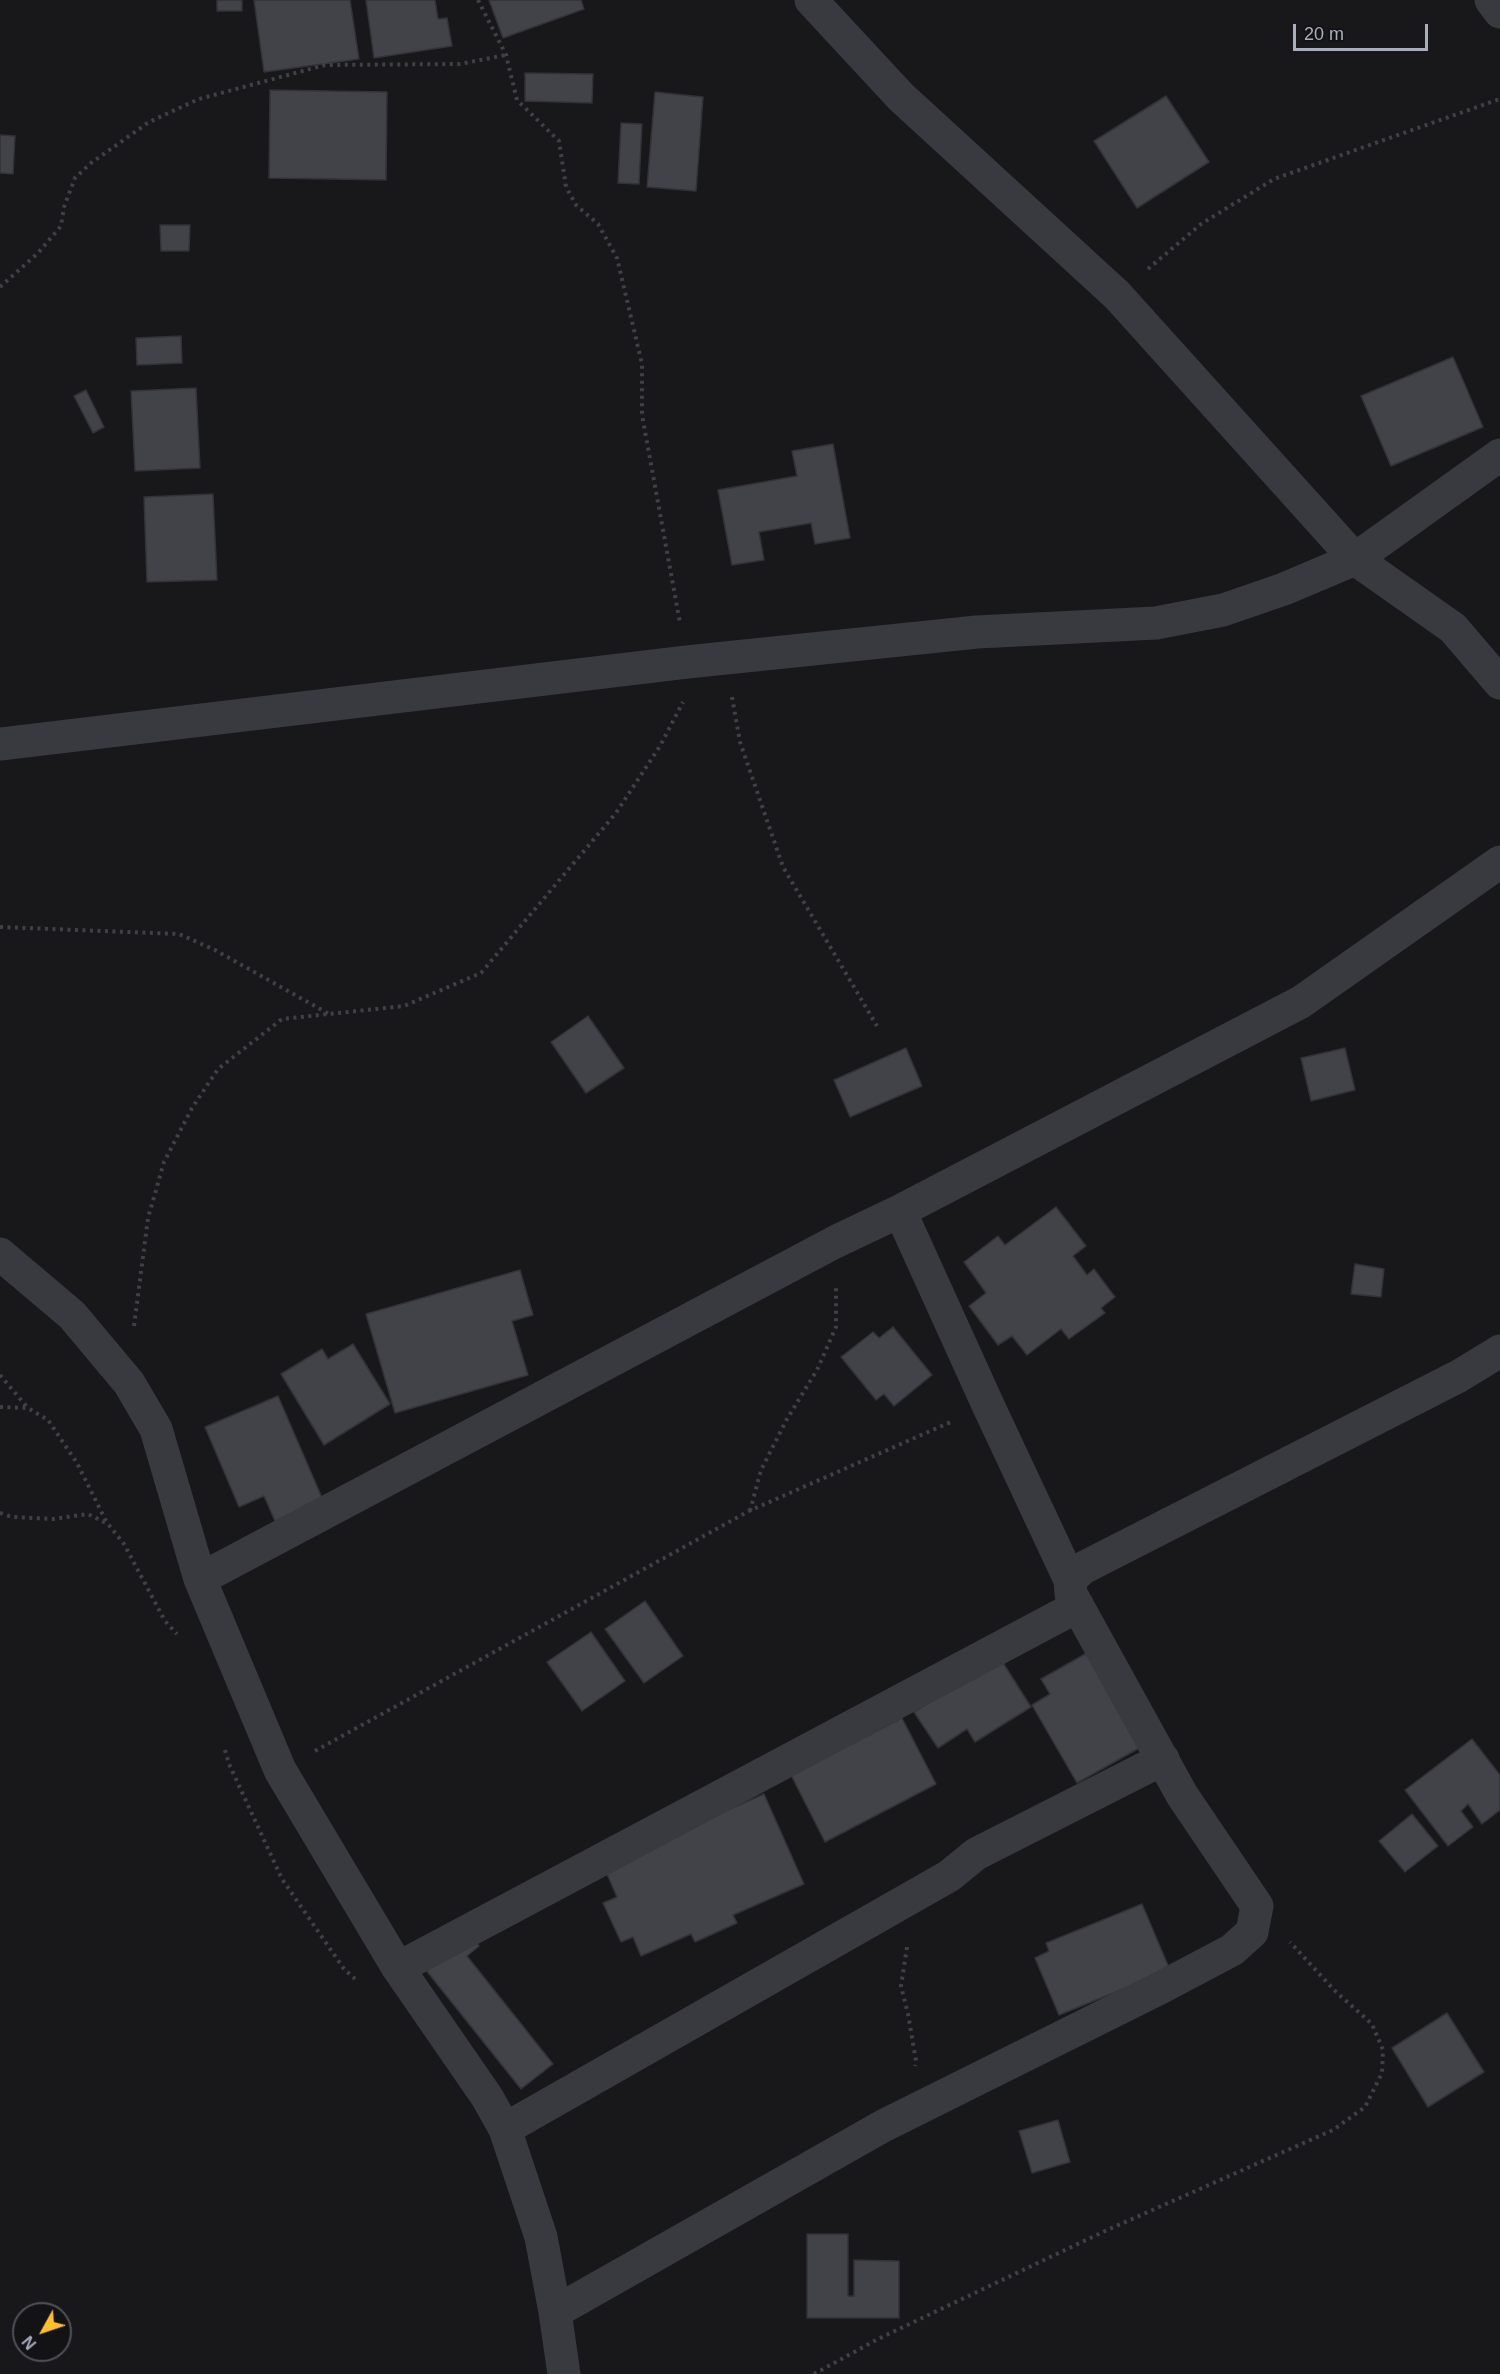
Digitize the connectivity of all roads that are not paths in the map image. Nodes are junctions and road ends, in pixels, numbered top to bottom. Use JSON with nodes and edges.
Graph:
{"nodes":[{"id":1,"x":811,"y":0,"type":"edge"},
{"id":2,"x":1491,"y":0,"type":"edge"},
{"id":3,"x":1500,"y":12,"type":"edge"},
{"id":4,"x":1500,"y":455,"type":"edge"},
{"id":5,"x":1355,"y":559,"type":"junction"},
{"id":6,"x":1500,"y":683,"type":"edge"},
{"id":7,"x":0,"y":744,"type":"edge"},
{"id":8,"x":1500,"y":862,"type":"edge"},
{"id":9,"x":900,"y":1211,"type":"junction"},
{"id":10,"x":0,"y":1254,"type":"edge"},
{"id":11,"x":1500,"y":1351,"type":"edge"},
{"id":12,"x":200,"y":1579,"type":"junction"},
{"id":13,"x":1074,"y":1593,"type":"junction"},
{"id":14,"x":1163,"y":1759,"type":"junction"},
{"id":15,"x":398,"y":1968,"type":"junction"},
{"id":16,"x":505,"y":2129,"type":"junction"},
{"id":17,"x":555,"y":2313,"type":"junction"},
{"id":18,"x":564,"y":2374,"type":"edge"}],
"edges":[{"from":1,"to":5,"type":"street"},
{"from":2,"to":3,"type":"street"},
{"from":4,"to":5,"type":"street"},
{"from":5,"to":6,"type":"street"},
{"from":5,"to":7,"type":"street"},
{"from":8,"to":9,"type":"street"},
{"from":9,"to":12,"type":"street"},
{"from":9,"to":13,"type":"street"},
{"from":10,"to":12,"type":"street"},
{"from":11,"to":13,"type":"street"},
{"from":12,"to":15,"type":"street"},
{"from":13,"to":14,"type":"street"},
{"from":13,"to":15,"type":"street"},
{"from":14,"to":16,"type":"street"},
{"from":14,"to":17,"type":"street"},
{"from":15,"to":16,"type":"street"},
{"from":16,"to":17,"type":"street"},
{"from":17,"to":18,"type":"street"}]}
